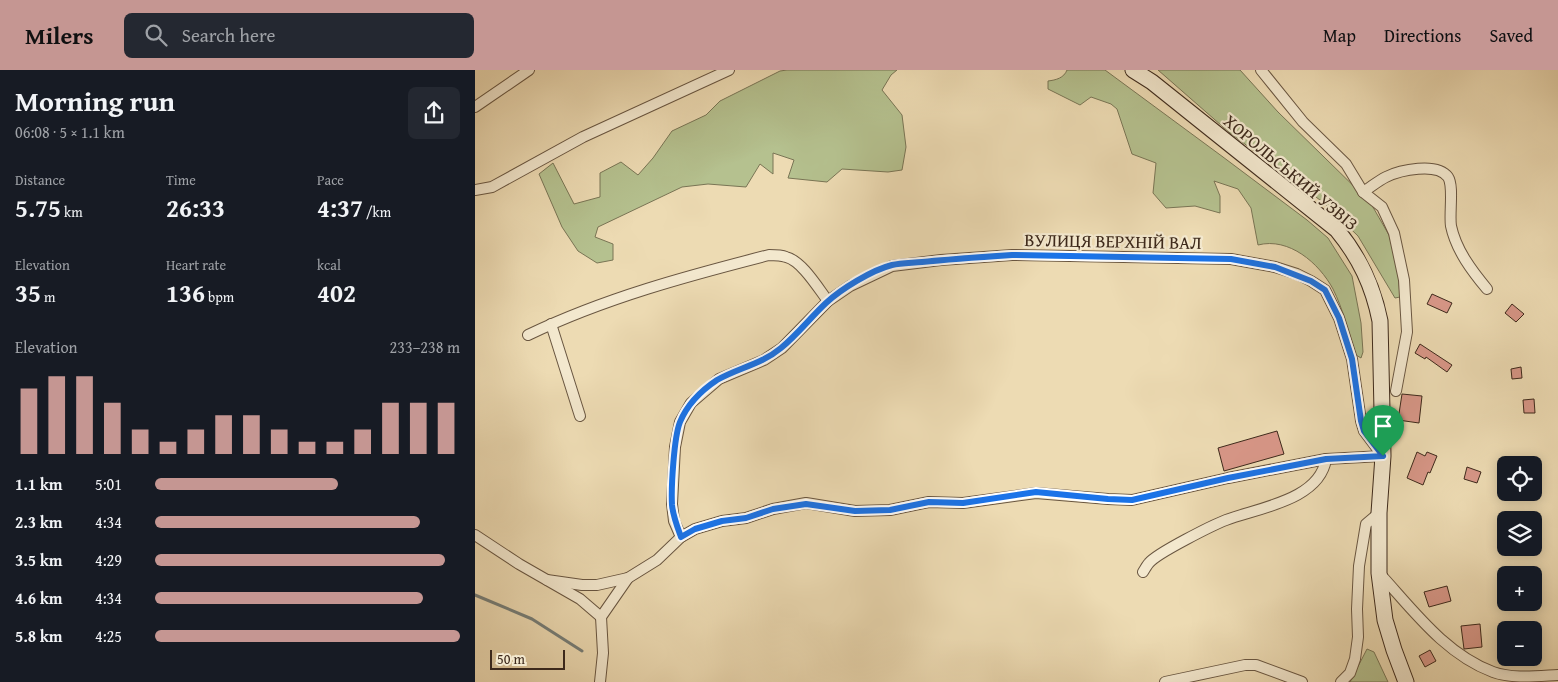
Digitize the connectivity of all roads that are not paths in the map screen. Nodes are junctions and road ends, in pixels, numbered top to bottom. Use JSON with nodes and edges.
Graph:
{"nodes":[{"id":1,"x":529,"y":70,"type":"edge"},
{"id":2,"x":729,"y":70,"type":"edge"},
{"id":3,"x":1133,"y":70,"type":"edge"},
{"id":4,"x":1261,"y":70,"type":"edge"},
{"id":5,"x":475,"y":107,"type":"edge"},
{"id":6,"x":475,"y":190,"type":"edge"},
{"id":7,"x":1363,"y":192,"type":"junction"},
{"id":8,"x":1487,"y":289,"type":"dead end"},
{"id":9,"x":828,"y":301,"type":"junction"},
{"id":10,"x":551,"y":324,"type":"junction"},
{"id":11,"x":528,"y":334,"type":"dead end"},
{"id":12,"x":1396,"y":391,"type":"dead end"},
{"id":13,"x":580,"y":416,"type":"dead end"},
{"id":14,"x":1383,"y":456,"type":"junction"},
{"id":15,"x":1326,"y":459,"type":"junction"},
{"id":16,"x":1379,"y":512,"type":"junction"},
{"id":17,"x":475,"y":535,"type":"edge"},
{"id":18,"x":681,"y":537,"type":"junction"},
{"id":19,"x":1143,"y":572,"type":"dead end"},
{"id":20,"x":1379,"y":573,"type":"junction"},
{"id":21,"x":628,"y":578,"type":"junction"},
{"id":22,"x":547,"y":580,"type":"junction"},
{"id":23,"x":601,"y":618,"type":"junction"},
{"id":24,"x":1558,"y":675,"type":"edge"},
{"id":25,"x":600,"y":682,"type":"edge"},
{"id":26,"x":1165,"y":682,"type":"edge"},
{"id":27,"x":1302,"y":682,"type":"edge"},
{"id":28,"x":1341,"y":682,"type":"edge"},
{"id":29,"x":1406,"y":682,"type":"edge"}],
"edges":[{"from":1,"to":5,"type":"street"},
{"from":2,"to":6,"type":"street"},
{"from":3,"to":14,"type":"main road","name":"ХОРОЛЬСЬКИЙ УЗВІЗ"},
{"from":4,"to":7,"type":"street"},
{"from":7,"to":8,"type":"street"},
{"from":7,"to":12,"type":"street"},
{"from":9,"to":10,"type":"street"},
{"from":9,"to":14,"type":"street","name":"ВУЛИЦЯ ВЕРХНІЙ ВАЛ"},
{"from":9,"to":18,"type":"street","name":"ВУЛИЦЯ ВЕРХНІЙ ВАЛ"},
{"from":10,"to":11,"type":"street"},
{"from":10,"to":13,"type":"street"},
{"from":14,"to":15,"type":"street"},
{"from":14,"to":16,"type":"main road","name":"ХОРОЛЬСЬКИЙ УЗВІЗ"},
{"from":15,"to":18,"type":"street"},
{"from":15,"to":19,"type":"street"},
{"from":16,"to":20,"type":"main road","name":"ХОРОЛЬСЬКИЙ УЗВІЗ"},
{"from":16,"to":28,"type":"street"},
{"from":17,"to":22,"type":"street"},
{"from":18,"to":21,"type":"street"},
{"from":20,"to":24,"type":"street"},
{"from":20,"to":29,"type":"main road","name":"ХОРОЛЬСЬКИЙ УЗВІЗ"},
{"from":21,"to":22,"type":"street"},
{"from":21,"to":23,"type":"street"},
{"from":22,"to":23,"type":"street"},
{"from":23,"to":25,"type":"street"},
{"from":26,"to":27,"type":"street"}]}
